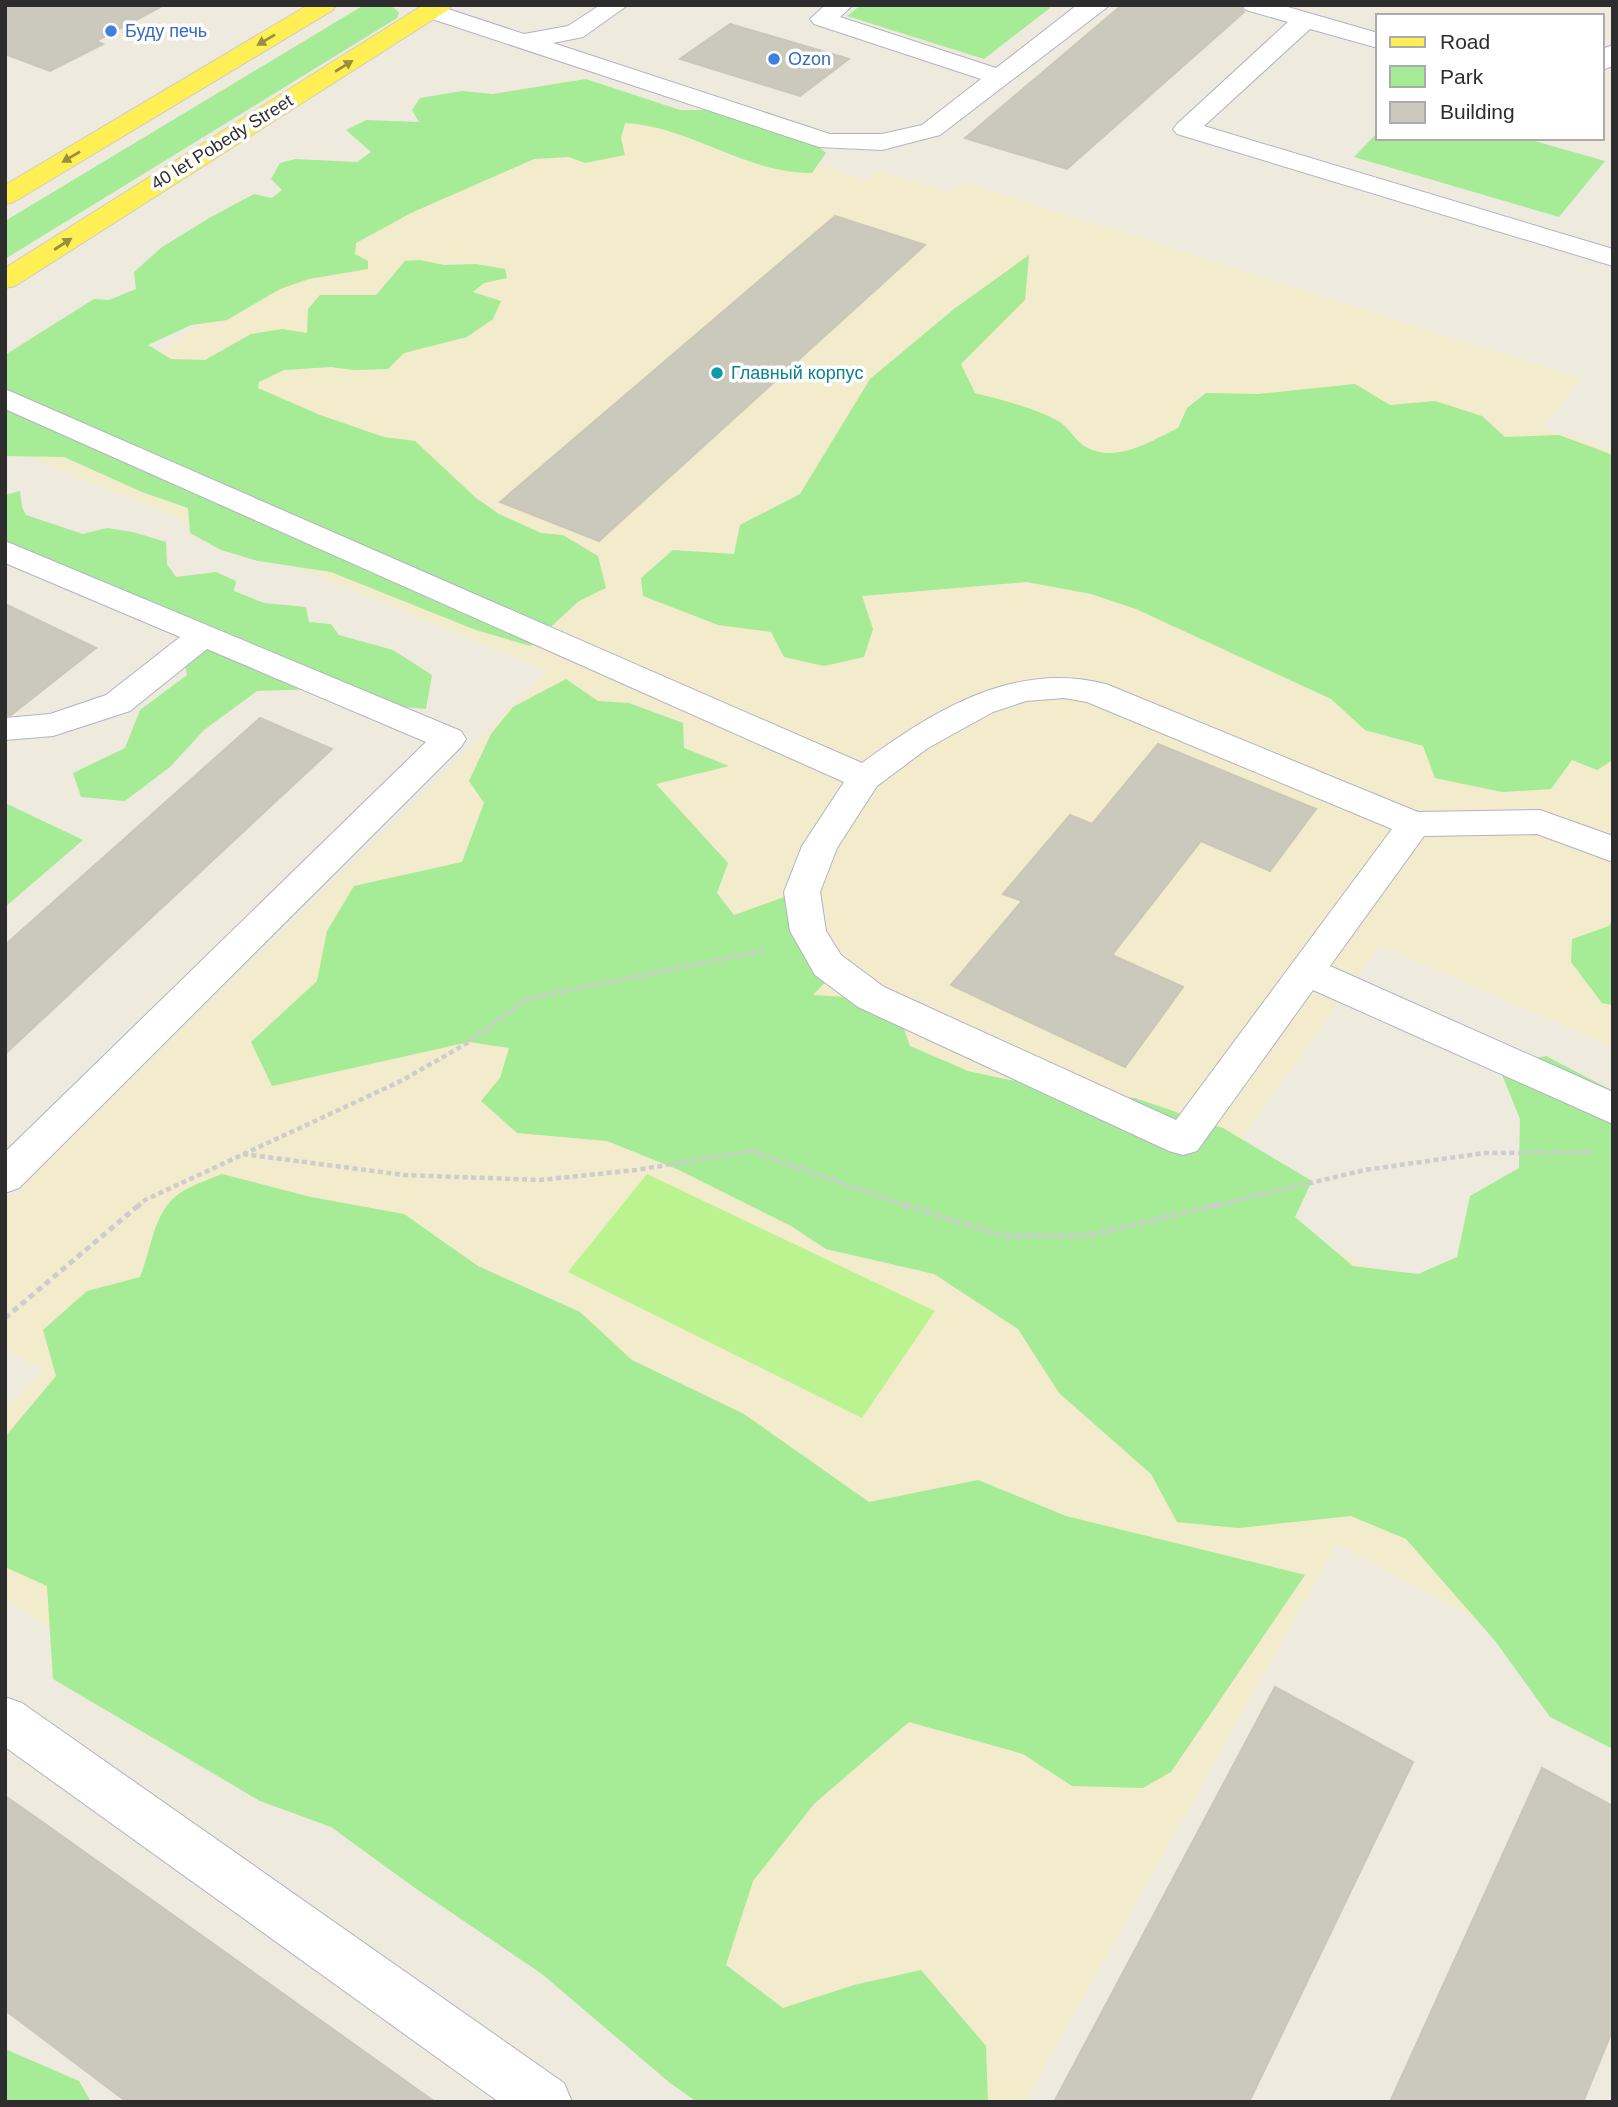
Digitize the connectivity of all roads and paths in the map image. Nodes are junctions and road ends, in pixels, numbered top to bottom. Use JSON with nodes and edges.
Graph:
{"nodes":[{"id":1,"x":325,"y":5,"type":"edge"},
{"id":2,"x":615,"y":5,"type":"edge"},
{"id":3,"x":841,"y":5,"type":"edge"},
{"id":4,"x":1254,"y":5,"type":"edge"},
{"id":5,"x":1093,"y":6,"type":"edge"},
{"id":6,"x":431,"y":7,"type":"edge"},
{"id":7,"x":1305,"y":20,"type":"junction"},
{"id":8,"x":1376,"y":40,"type":"edge"},
{"id":9,"x":522,"y":42,"type":"junction"},
{"id":10,"x":1000,"y":76,"type":"junction"},
{"id":11,"x":5,"y":196,"type":"edge"},
{"id":12,"x":1613,"y":258,"type":"edge"},
{"id":13,"x":5,"y":281,"type":"edge"},
{"id":14,"x":5,"y":398,"type":"edge"},
{"id":15,"x":5,"y":551,"type":"edge"},
{"id":16,"x":203,"y":635,"type":"junction"},
{"id":17,"x":5,"y":729,"type":"edge"},
{"id":18,"x":865,"y":778,"type":"junction"},
{"id":19,"x":1414,"y":824,"type":"junction"},
{"id":20,"x":1613,"y":850,"type":"edge"},
{"id":21,"x":813,"y":940,"type":"junction"},
{"id":22,"x":1308,"y":972,"type":"junction"},
{"id":23,"x":1613,"y":1109,"type":"edge"},
{"id":24,"x":1600,"y":1152,"type":"dead end"},
{"id":25,"x":243,"y":1154,"type":"junction"},
{"id":26,"x":5,"y":1177,"type":"edge"},
{"id":27,"x":5,"y":1318,"type":"edge"},
{"id":28,"x":5,"y":1719,"type":"edge"},
{"id":29,"x":545,"y":2102,"type":"edge"}],
"edges":[{"from":1,"to":11,"type":"main road","one_way":true},
{"from":2,"to":9,"type":"lane"},
{"from":3,"to":10,"type":"lane"},
{"from":4,"to":7,"type":"lane"},
{"from":5,"to":10,"type":"lane"},
{"from":6,"to":9,"type":"lane"},
{"from":13,"to":6,"type":"main road","name":"40 let Pobedy Street","one_way":true},
{"from":7,"to":8,"type":"lane"},
{"from":7,"to":12,"type":"lane"},
{"from":9,"to":10,"type":"lane"},
{"from":14,"to":18,"type":"lane"},
{"from":15,"to":16,"type":"lane"},
{"from":16,"to":17,"type":"lane"},
{"from":16,"to":26,"type":"lane"},
{"from":18,"to":19,"type":"lane"},
{"from":18,"to":21,"type":"lane"},
{"from":19,"to":20,"type":"lane"},
{"from":19,"to":22,"type":"lane"},
{"from":21,"to":22,"type":"lane"},
{"from":21,"to":25,"type":"path"},
{"from":22,"to":23,"type":"lane"},
{"from":24,"to":25,"type":"path"},
{"from":25,"to":27,"type":"path"},
{"from":28,"to":29,"type":"lane"}]}
